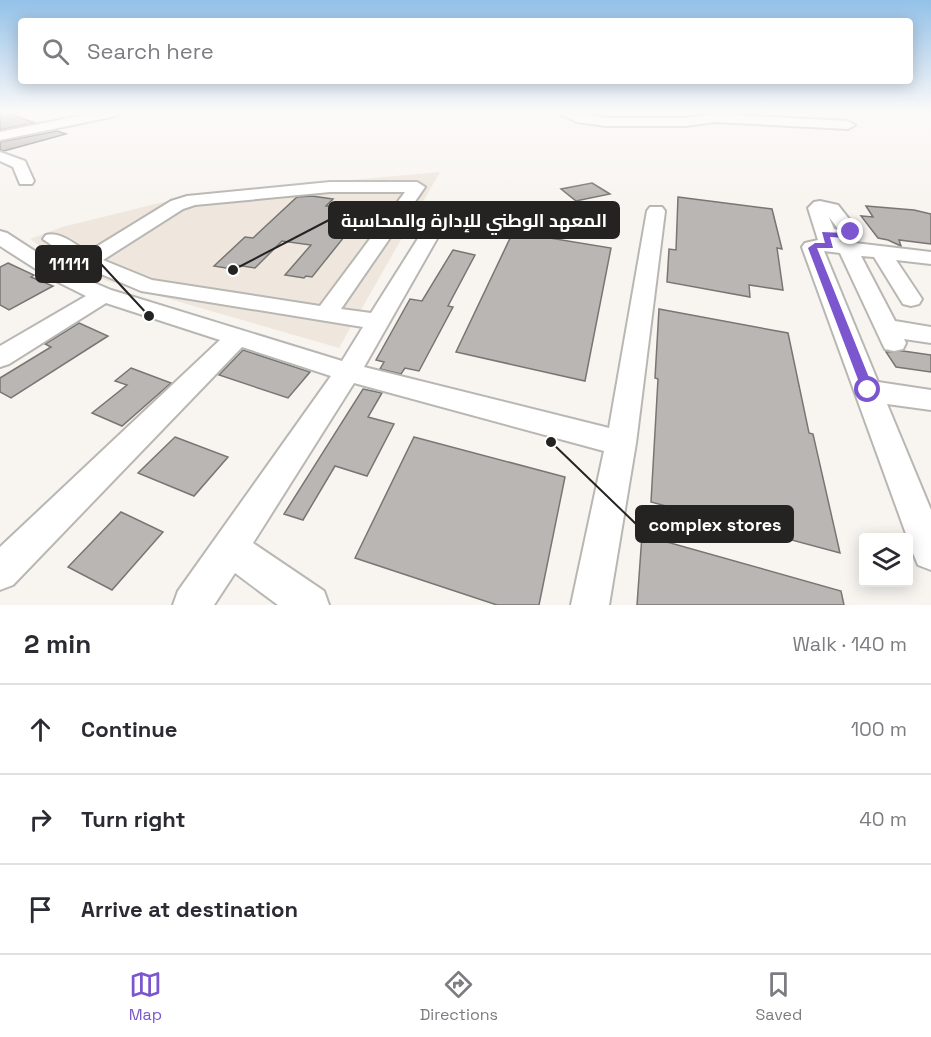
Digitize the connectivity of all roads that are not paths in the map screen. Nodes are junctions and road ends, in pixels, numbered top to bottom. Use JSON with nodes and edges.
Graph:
{"nodes":[{"id":1,"x":0,"y":156,"type":"edge"},
{"id":2,"x":26,"y":181,"type":"dead end"},
{"id":3,"x":656,"y":211,"type":"dead end"},
{"id":4,"x":442,"y":214,"type":"dead end"},
{"id":5,"x":0,"y":237,"type":"edge"},
{"id":6,"x":53,"y":239,"type":"dead end"},
{"id":7,"x":828,"y":244,"type":"junction"},
{"id":8,"x":880,"y":252,"type":"junction"},
{"id":9,"x":931,"y":258,"type":"edge"},
{"id":10,"x":87,"y":261,"type":"junction"},
{"id":11,"x":103,"y":295,"type":"junction"},
{"id":12,"x":911,"y":299,"type":"dead end"},
{"id":13,"x":326,"y":314,"type":"junction"},
{"id":14,"x":379,"y":322,"type":"junction"},
{"id":15,"x":931,"y":335,"type":"edge"},
{"id":16,"x":239,"y":336,"type":"junction"},
{"id":17,"x":0,"y":358,"type":"edge"},
{"id":18,"x":348,"y":372,"type":"junction"},
{"id":19,"x":868,"y":390,"type":"junction"},
{"id":20,"x":931,"y":400,"type":"edge"},
{"id":21,"x":621,"y":443,"type":"junction"},
{"id":22,"x":232,"y":549,"type":"junction"},
{"id":23,"x":931,"y":553,"type":"edge"},
{"id":24,"x":0,"y":572,"type":"edge"},
{"id":25,"x":192,"y":605,"type":"edge"},
{"id":26,"x":310,"y":605,"type":"edge"},
{"id":27,"x":590,"y":605,"type":"edge"}],
"edges":[{"from":1,"to":2,"type":"street"},
{"from":3,"to":21,"type":"street"},
{"from":4,"to":14,"type":"street"},
{"from":5,"to":11,"type":"street"},
{"from":6,"to":10,"type":"street"},
{"from":7,"to":8,"type":"street"},
{"from":7,"to":15,"type":"street"},
{"from":7,"to":19,"type":"street"},
{"from":8,"to":9,"type":"street"},
{"from":8,"to":12,"type":"street"},
{"from":10,"to":13,"type":"street"},
{"from":10,"to":13,"type":"street"},
{"from":11,"to":16,"type":"street"},
{"from":11,"to":17,"type":"street"},
{"from":13,"to":14,"type":"street"},
{"from":14,"to":18,"type":"street"},
{"from":16,"to":18,"type":"street"},
{"from":16,"to":24,"type":"street"},
{"from":18,"to":21,"type":"street"},
{"from":18,"to":22,"type":"street"},
{"from":19,"to":20,"type":"street"},
{"from":19,"to":23,"type":"street"},
{"from":21,"to":27,"type":"street"},
{"from":22,"to":25,"type":"street"},
{"from":22,"to":26,"type":"street"}]}
